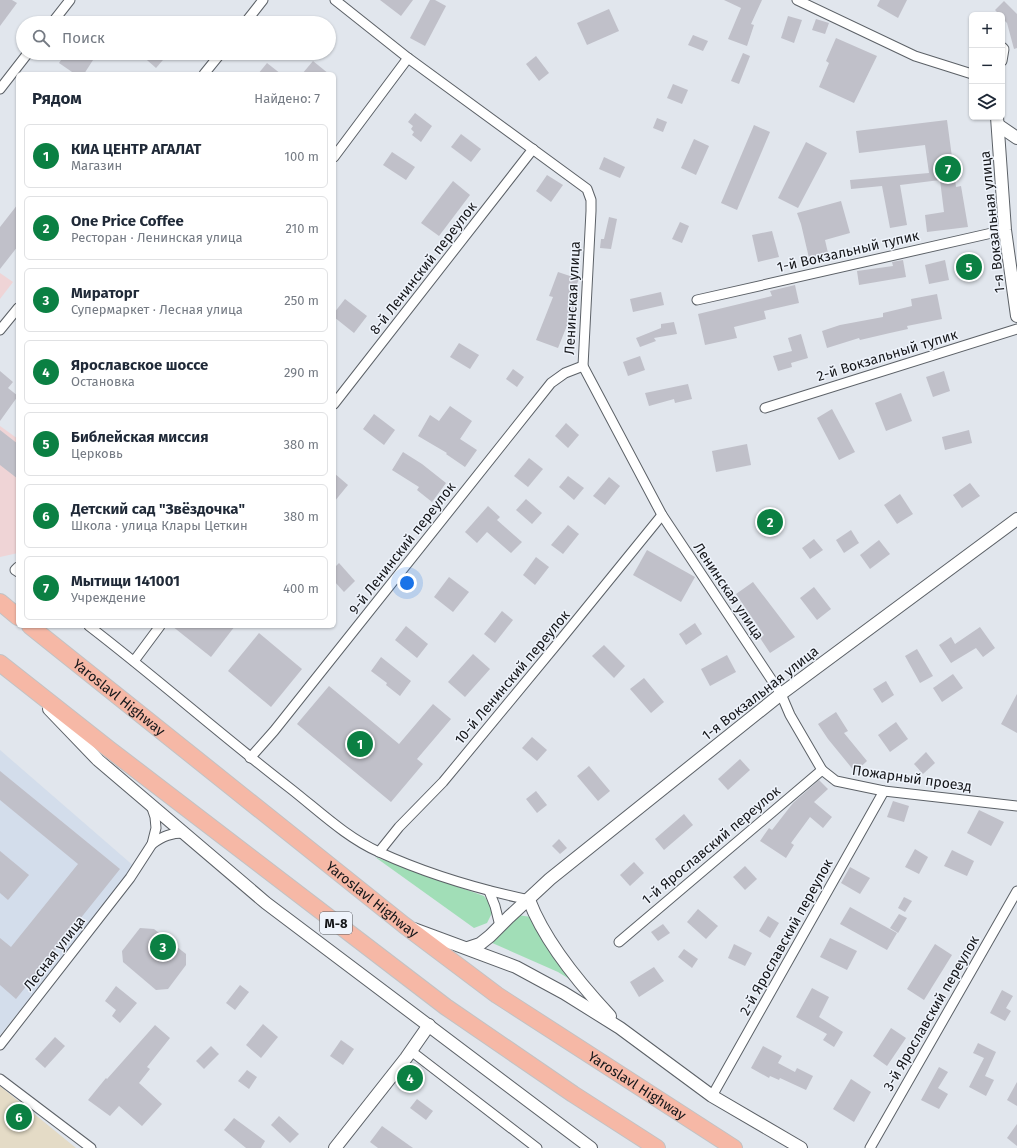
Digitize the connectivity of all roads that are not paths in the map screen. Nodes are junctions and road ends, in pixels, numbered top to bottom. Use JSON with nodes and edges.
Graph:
{"nodes":[{"id":1,"x":70,"y":0,"type":"edge"},
{"id":2,"x":263,"y":0,"type":"edge"},
{"id":3,"x":335,"y":0,"type":"edge"},
{"id":4,"x":797,"y":0,"type":"edge"},
{"id":5,"x":57,"y":16,"type":"edge"},
{"id":6,"x":250,"y":16,"type":"edge"},
{"id":7,"x":408,"y":58,"type":"junction"},
{"id":8,"x":22,"y":60,"type":"edge"},
{"id":9,"x":215,"y":60,"type":"edge"},
{"id":10,"x":206,"y":72,"type":"edge"},
{"id":11,"x":969,"y":73,"type":"edge"},
{"id":12,"x":0,"y":88,"type":"edge"},
{"id":13,"x":998,"y":121,"type":"edge"},
{"id":14,"x":1017,"y":138,"type":"edge"},
{"id":15,"x":533,"y":149,"type":"junction"},
{"id":16,"x":336,"y":154,"type":"edge"},
{"id":17,"x":1005,"y":230,"type":"junction"},
{"id":18,"x":697,"y":300,"type":"dead end"},
{"id":19,"x":16,"y":310,"type":"edge"},
{"id":20,"x":1017,"y":316,"type":"edge"},
{"id":21,"x":1017,"y":329,"type":"edge"},
{"id":22,"x":0,"y":330,"type":"edge"},
{"id":23,"x":583,"y":366,"type":"junction"},
{"id":24,"x":336,"y":401,"type":"edge"},
{"id":25,"x":765,"y":408,"type":"dead end"},
{"id":26,"x":662,"y":515,"type":"junction"},
{"id":27,"x":1017,"y":519,"type":"edge"},
{"id":28,"x":0,"y":602,"type":"edge"},
{"id":29,"x":16,"y":615,"type":"edge"},
{"id":30,"x":33,"y":628,"type":"edge"},
{"id":31,"x":92,"y":628,"type":"edge"},
{"id":32,"x":159,"y":628,"type":"edge"},
{"id":33,"x":134,"y":661,"type":"junction"},
{"id":34,"x":0,"y":663,"type":"edge"},
{"id":35,"x":25,"y":683,"type":"junction"},
{"id":36,"x":781,"y":694,"type":"junction"},
{"id":37,"x":250,"y":758,"type":"junction"},
{"id":38,"x":822,"y":770,"type":"junction"},
{"id":39,"x":884,"y":791,"type":"junction"},
{"id":40,"x":151,"y":805,"type":"junction"},
{"id":41,"x":1017,"y":806,"type":"edge"},
{"id":42,"x":184,"y":833,"type":"junction"},
{"id":43,"x":152,"y":844,"type":"junction"},
{"id":44,"x":379,"y":852,"type":"junction"},
{"id":45,"x":1017,"y":891,"type":"edge"},
{"id":46,"x":489,"y":892,"type":"junction"},
{"id":47,"x":529,"y":900,"type":"junction"},
{"id":48,"x":404,"y":924,"type":"junction"},
{"id":49,"x":500,"y":926,"type":"junction"},
{"id":50,"x":618,"y":942,"type":"dead end"},
{"id":51,"x":468,"y":948,"type":"junction"},
{"id":52,"x":429,"y":1025,"type":"junction"},
{"id":53,"x":620,"y":1028,"type":"junction"},
{"id":54,"x":0,"y":1045,"type":"edge"},
{"id":55,"x":411,"y":1051,"type":"junction"},
{"id":56,"x":0,"y":1079,"type":"edge"},
{"id":57,"x":712,"y":1096,"type":"junction"},
{"id":58,"x":91,"y":1148,"type":"edge"},
{"id":59,"x":335,"y":1148,"type":"edge"},
{"id":60,"x":537,"y":1148,"type":"edge"},
{"id":61,"x":592,"y":1148,"type":"edge"},
{"id":62,"x":657,"y":1148,"type":"edge"},
{"id":63,"x":734,"y":1148,"type":"edge"},
{"id":64,"x":801,"y":1148,"type":"edge"},
{"id":65,"x":870,"y":1148,"type":"edge"}],
"edges":[{"from":1,"to":5,"type":"street"},
{"from":2,"to":6,"type":"street"},
{"from":3,"to":7,"type":"street","name":"Ленинская улица"},
{"from":4,"to":11,"type":"street"},
{"from":7,"to":15,"type":"street","name":"Ленинская улица"},
{"from":7,"to":16,"type":"street"},
{"from":8,"to":12,"type":"street"},
{"from":9,"to":10,"type":"street"},
{"from":13,"to":14,"type":"street"},
{"from":13,"to":17,"type":"street","name":"1-я Вокзальная улица"},
{"from":15,"to":23,"type":"street","name":"Ленинская улица"},
{"from":15,"to":24,"type":"street","name":"8-й Ленинский переулок"},
{"from":17,"to":18,"type":"street","name":"1-й Вокзальный тупик"},
{"from":17,"to":20,"type":"street","name":"1-я Вокзальная улица"},
{"from":19,"to":22,"type":"street"},
{"from":21,"to":25,"type":"street","name":"2-й Вокзальный тупик"},
{"from":23,"to":26,"type":"street","name":"Ленинская улица"},
{"from":23,"to":37,"type":"street","name":"9-й Ленинский переулок"},
{"from":26,"to":36,"type":"street","name":"Ленинская улица"},
{"from":26,"to":44,"type":"street","name":"10-й Ленинский переулок"},
{"from":27,"to":36,"type":"street","name":"1-я Вокзальная улица"},
{"from":28,"to":29,"type":"highway"},
{"from":30,"to":48,"type":"highway","name":"Yaroslavl Highway"},
{"from":31,"to":33,"type":"street"},
{"from":32,"to":33,"type":"street"},
{"from":33,"to":37,"type":"street"},
{"from":34,"to":35,"type":"highway","number":"М-8"},
{"from":35,"to":40,"type":"street"},
{"from":35,"to":62,"type":"highway","number":"М-8"},
{"from":36,"to":38,"type":"street","name":"Пожарный проезд"},
{"from":36,"to":47,"type":"street","name":"1-я Вокзальная улица"},
{"from":37,"to":44,"type":"street"},
{"from":38,"to":39,"type":"street","name":"Пожарный проезд"},
{"from":38,"to":50,"type":"street","name":"1-й Ярославский переулок"},
{"from":39,"to":41,"type":"street","name":"Пожарный проезд"},
{"from":39,"to":57,"type":"street","name":"2-й Ярославский переулок"},
{"from":40,"to":42,"type":"street"},
{"from":40,"to":43,"type":"street"},
{"from":42,"to":43,"type":"street"},
{"from":42,"to":52,"type":"street"},
{"from":43,"to":54,"type":"street","name":"Лесная улица"},
{"from":44,"to":46,"type":"street"},
{"from":45,"to":65,"type":"street","name":"3-й Ярославский переулок"},
{"from":46,"to":47,"type":"street"},
{"from":46,"to":49,"type":"street"},
{"from":47,"to":49,"type":"street","name":"1-я Вокзальная улица"},
{"from":47,"to":53,"type":"street"},
{"from":48,"to":51,"type":"street"},
{"from":48,"to":63,"type":"highway","name":"Yaroslavl Highway"},
{"from":49,"to":51,"type":"street","name":"1-я Вокзальная улица"},
{"from":51,"to":53,"type":"street"},
{"from":52,"to":55,"type":"street"},
{"from":52,"to":61,"type":"street"},
{"from":53,"to":57,"type":"street"},
{"from":55,"to":59,"type":"street"},
{"from":55,"to":60,"type":"street"},
{"from":56,"to":58,"type":"street"},
{"from":57,"to":64,"type":"street"}]}
